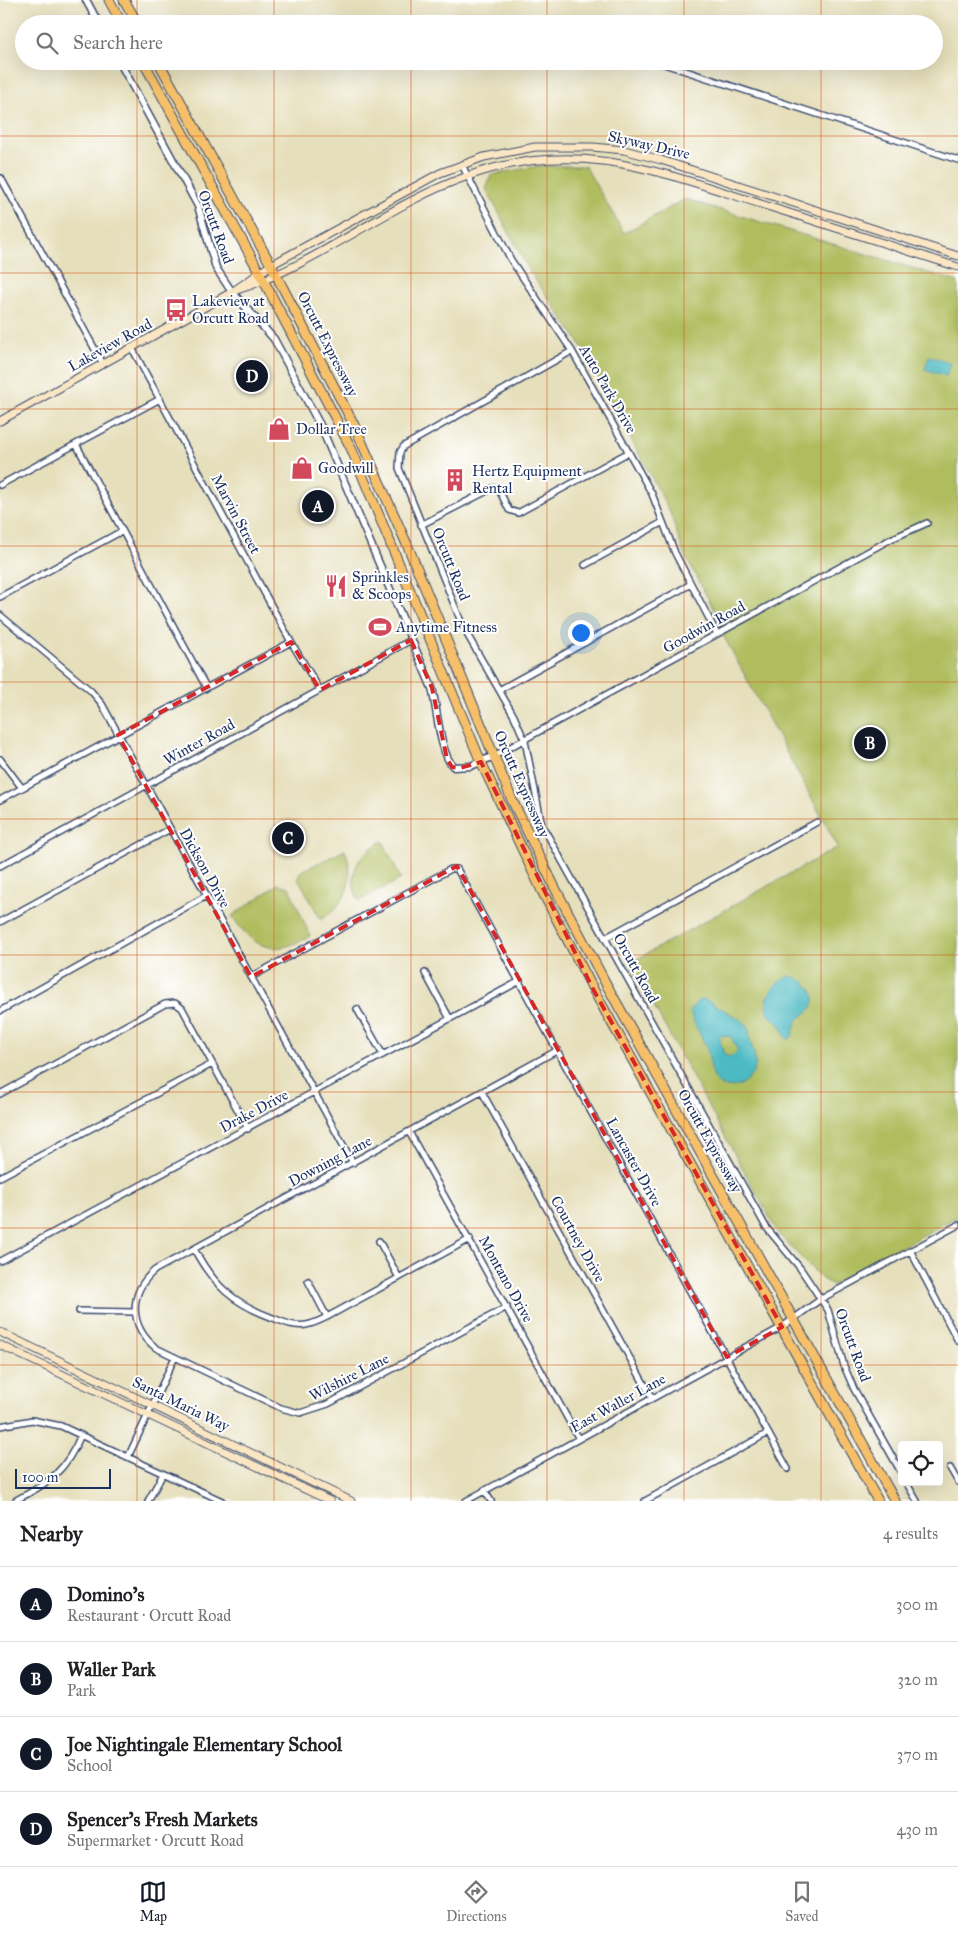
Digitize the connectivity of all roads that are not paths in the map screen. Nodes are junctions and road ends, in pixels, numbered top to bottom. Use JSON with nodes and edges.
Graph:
{"nodes":[{"id":1,"x":86,"y":0,"type":"edge"},
{"id":2,"x":109,"y":0,"type":"edge"},
{"id":3,"x":124,"y":0,"type":"edge"},
{"id":4,"x":94,"y":15,"type":"edge"},
{"id":5,"x":117,"y":15,"type":"edge"},
{"id":6,"x":133,"y":15,"type":"edge"},
{"id":7,"x":124,"y":70,"type":"edge"},
{"id":8,"x":147,"y":70,"type":"edge"},
{"id":9,"x":163,"y":70,"type":"edge"},
{"id":10,"x":683,"y":70,"type":"edge"},
{"id":11,"x":958,"y":160,"type":"edge"},
{"id":12,"x":462,"y":165,"type":"junction"},
{"id":13,"x":467,"y":176,"type":"junction"},
{"id":14,"x":1,"y":178,"type":"edge"},
{"id":15,"x":958,"y":256,"type":"edge"},
{"id":16,"x":271,"y":265,"type":"junction"},
{"id":17,"x":958,"y":267,"type":"edge"},
{"id":18,"x":259,"y":272,"type":"junction"},
{"id":19,"x":276,"y":276,"type":"junction"},
{"id":20,"x":264,"y":282,"type":"junction"},
{"id":21,"x":232,"y":292,"type":"junction"},
{"id":22,"x":132,"y":348,"type":"junction"},
{"id":23,"x":572,"y":351,"type":"junction"},
{"id":24,"x":103,"y":364,"type":"junction"},
{"id":25,"x":160,"y":399,"type":"junction"},
{"id":26,"x":0,"y":421,"type":"edge"},
{"id":27,"x":76,"y":444,"type":"junction"},
{"id":28,"x":629,"y":452,"type":"junction"},
{"id":29,"x":0,"y":485,"type":"edge"},
{"id":30,"x":664,"y":522,"type":"junction"},
{"id":31,"x":927,"y":523,"type":"dead end"},
{"id":32,"x":422,"y":524,"type":"junction"},
{"id":33,"x":122,"y":532,"type":"junction"},
{"id":34,"x":585,"y":566,"type":"dead end"},
{"id":35,"x":691,"y":584,"type":"junction"},
{"id":36,"x":0,"y":597,"type":"edge"},
{"id":37,"x":0,"y":615,"type":"edge"},
{"id":38,"x":717,"y":634,"type":"junction"},
{"id":39,"x":411,"y":640,"type":"junction"},
{"id":40,"x":291,"y":642,"type":"junction"},
{"id":41,"x":206,"y":687,"type":"junction"},
{"id":42,"x":320,"y":690,"type":"junction"},
{"id":43,"x":499,"y":690,"type":"junction"},
{"id":44,"x":118,"y":735,"type":"junction"},
{"id":45,"x":526,"y":741,"type":"junction"},
{"id":46,"x":494,"y":756,"type":"junction"},
{"id":47,"x":0,"y":758,"type":"edge"},
{"id":48,"x":481,"y":762,"type":"junction"},
{"id":49,"x":146,"y":786,"type":"junction"},
{"id":50,"x":22,"y":788,"type":"junction"},
{"id":51,"x":0,"y":800,"type":"edge"},
{"id":52,"x":817,"y":822,"type":"dead end"},
{"id":53,"x":170,"y":829,"type":"junction"},
{"id":54,"x":0,"y":866,"type":"edge"},
{"id":55,"x":206,"y":896,"type":"junction"},
{"id":56,"x":0,"y":922,"type":"edge"},
{"id":57,"x":605,"y":938,"type":"junction"},
{"id":58,"x":425,"y":972,"type":"dead end"},
{"id":59,"x":251,"y":977,"type":"junction"},
{"id":60,"x":520,"y":981,"type":"junction"},
{"id":61,"x":357,"y":1009,"type":"dead end"},
{"id":62,"x":0,"y":1010,"type":"edge"},
{"id":63,"x":450,"y":1019,"type":"junction"},
{"id":64,"x":558,"y":1050,"type":"junction"},
{"id":65,"x":383,"y":1055,"type":"junction"},
{"id":66,"x":212,"y":1064,"type":"junction"},
{"id":67,"x":482,"y":1092,"type":"junction"},
{"id":68,"x":315,"y":1093,"type":"junction"},
{"id":69,"x":0,"y":1094,"type":"edge"},
{"id":70,"x":248,"y":1128,"type":"junction"},
{"id":71,"x":409,"y":1132,"type":"junction"},
{"id":72,"x":353,"y":1162,"type":"junction"},
{"id":73,"x":0,"y":1178,"type":"edge"},
{"id":74,"x":958,"y":1225,"type":"edge"},
{"id":75,"x":470,"y":1239,"type":"junction"},
{"id":76,"x":379,"y":1240,"type":"dead end"},
{"id":77,"x":194,"y":1249,"type":"junction"},
{"id":78,"x":911,"y":1252,"type":"junction"},
{"id":79,"x":0,"y":1261,"type":"edge"},
{"id":80,"x":399,"y":1278,"type":"junction"},
{"id":81,"x":308,"y":1281,"type":"dead end"},
{"id":82,"x":821,"y":1299,"type":"junction"},
{"id":83,"x":507,"y":1307,"type":"junction"},
{"id":84,"x":79,"y":1311,"type":"dead end"},
{"id":85,"x":135,"y":1312,"type":"junction"},
{"id":86,"x":327,"y":1317,"type":"junction"},
{"id":87,"x":792,"y":1318,"type":"junction"},
{"id":88,"x":782,"y":1327,"type":"junction"},
{"id":89,"x":0,"y":1332,"type":"edge"},
{"id":90,"x":958,"y":1341,"type":"edge"},
{"id":91,"x":0,"y":1345,"type":"edge"},
{"id":92,"x":175,"y":1357,"type":"junction"},
{"id":93,"x":727,"y":1357,"type":"junction"},
{"id":94,"x":652,"y":1398,"type":"junction"},
{"id":95,"x":152,"y":1406,"type":"junction"},
{"id":96,"x":148,"y":1415,"type":"junction"},
{"id":97,"x":0,"y":1426,"type":"edge"},
{"id":98,"x":768,"y":1433,"type":"junction"},
{"id":99,"x":81,"y":1435,"type":"junction"},
{"id":100,"x":579,"y":1439,"type":"junction"},
{"id":101,"x":128,"y":1457,"type":"junction"},
{"id":102,"x":898,"y":1467,"type":"edge"},
{"id":103,"x":950,"y":1468,"type":"dead end"},
{"id":104,"x":788,"y":1469,"type":"dead end"},
{"id":105,"x":163,"y":1474,"type":"junction"},
{"id":106,"x":958,"y":1482,"type":"edge"},
{"id":107,"x":908,"y":1486,"type":"edge"},
{"id":108,"x":484,"y":1490,"type":"junction"},
{"id":109,"x":16,"y":1500,"type":"edge"},
{"id":110,"x":148,"y":1501,"type":"edge"},
{"id":111,"x":222,"y":1501,"type":"edge"},
{"id":112,"x":330,"y":1501,"type":"edge"},
{"id":113,"x":351,"y":1501,"type":"edge"},
{"id":114,"x":466,"y":1501,"type":"edge"},
{"id":115,"x":491,"y":1501,"type":"edge"},
{"id":116,"x":645,"y":1501,"type":"edge"},
{"id":117,"x":878,"y":1501,"type":"edge"},
{"id":118,"x":894,"y":1501,"type":"edge"},
{"id":119,"x":917,"y":1501,"type":"edge"}],
"edges":[{"from":1,"to":4,"type":"street"},
{"from":2,"to":5,"type":"highway"},
{"from":3,"to":6,"type":"highway"},
{"from":7,"to":21,"type":"street","name":"Orcutt Road"},
{"from":8,"to":18,"type":"highway","name":"Orcutt Expressway"},
{"from":9,"to":16,"type":"highway","name":"Orcutt Expressway"},
{"from":10,"to":11,"type":"street"},
{"from":12,"to":13,"type":"street","name":"Auto Park Drive"},
{"from":12,"to":15,"type":"main road","name":"Skyway Drive"},
{"from":12,"to":16,"type":"main road","name":"Skyway Drive"},
{"from":13,"to":17,"type":"main road","name":"Skyway Drive"},
{"from":13,"to":19,"type":"main road","name":"Skyway Drive"},
{"from":13,"to":23,"type":"street","name":"Auto Park Drive"},
{"from":14,"to":24,"type":"street"},
{"from":16,"to":18,"type":"main road","name":"Skyway Drive"},
{"from":16,"to":19,"type":"highway","name":"Orcutt Expressway"},
{"from":18,"to":20,"type":"highway","name":"Orcutt Expressway"},
{"from":18,"to":21,"type":"main road","name":"Lakeview Road"},
{"from":19,"to":20,"type":"main road","name":"Skyway Drive"},
{"from":19,"to":46,"type":"highway","name":"Orcutt Expressway"},
{"from":20,"to":21,"type":"main road","name":"Lakeview Road"},
{"from":20,"to":48,"type":"highway","name":"Orcutt Expressway"},
{"from":21,"to":22,"type":"main road","name":"Lakeview Road"},
{"from":21,"to":39,"type":"street","name":"Orcutt Road"},
{"from":22,"to":24,"type":"main road","name":"Lakeview Road"},
{"from":22,"to":25,"type":"street","name":"Marvin Street"},
{"from":23,"to":28,"type":"street","name":"Auto Park Drive"},
{"from":23,"to":32,"type":"street","name":"Orcutt Road"},
{"from":24,"to":26,"type":"main road","name":"Lakeview Road"},
{"from":25,"to":27,"type":"street"},
{"from":25,"to":40,"type":"street","name":"Marvin Street"},
{"from":27,"to":29,"type":"street"},
{"from":27,"to":33,"type":"street"},
{"from":28,"to":30,"type":"street","name":"Auto Park Drive"},
{"from":28,"to":32,"type":"street"},
{"from":30,"to":34,"type":"street"},
{"from":30,"to":35,"type":"street","name":"Auto Park Drive"},
{"from":31,"to":38,"type":"street","name":"Goodwin Road"},
{"from":32,"to":43,"type":"street","name":"Orcutt Road"},
{"from":33,"to":36,"type":"street"},
{"from":33,"to":41,"type":"street"},
{"from":35,"to":38,"type":"street","name":"Auto Park Drive"},
{"from":35,"to":43,"type":"street"},
{"from":37,"to":44,"type":"street","name":"Dickson Drive"},
{"from":38,"to":45,"type":"street","name":"Goodwin Road"},
{"from":39,"to":42,"type":"street","name":"Winter Road"},
{"from":39,"to":48,"type":"street","name":"Orcutt Road"},
{"from":40,"to":41,"type":"street"},
{"from":40,"to":42,"type":"street","name":"Marvin Street"},
{"from":41,"to":44,"type":"street"},
{"from":42,"to":49,"type":"street","name":"Winter Road"},
{"from":43,"to":45,"type":"street","name":"Orcutt Road"},
{"from":44,"to":49,"type":"street","name":"Dickson Drive"},
{"from":44,"to":50,"type":"street"},
{"from":45,"to":46,"type":"street","name":"Goodwin Road"},
{"from":45,"to":57,"type":"street","name":"Orcutt Road"},
{"from":46,"to":48,"type":"street","name":"Orcutt Road"},
{"from":46,"to":87,"type":"highway","name":"Orcutt Expressway"},
{"from":47,"to":50,"type":"street"},
{"from":48,"to":88,"type":"highway","name":"Orcutt Expressway"},
{"from":49,"to":53,"type":"street","name":"Dickson Drive"},
{"from":49,"to":54,"type":"street","name":"Winter Road"},
{"from":50,"to":51,"type":"street"},
{"from":52,"to":57,"type":"street"},
{"from":53,"to":55,"type":"street","name":"Dickson Drive"},
{"from":53,"to":56,"type":"street"},
{"from":55,"to":59,"type":"street","name":"Dickson Drive"},
{"from":55,"to":62,"type":"street"},
{"from":57,"to":82,"type":"street","name":"Orcutt Road"},
{"from":58,"to":63,"type":"street"},
{"from":59,"to":60,"type":"street","name":"Lancaster Drive"},
{"from":59,"to":68,"type":"street","name":"Dickson Drive"},
{"from":60,"to":63,"type":"street","name":"Drake Drive"},
{"from":60,"to":64,"type":"street","name":"Lancaster Drive"},
{"from":61,"to":65,"type":"street"},
{"from":63,"to":65,"type":"street","name":"Drake Drive"},
{"from":64,"to":67,"type":"street","name":"Downing Lane"},
{"from":64,"to":93,"type":"street","name":"Lancaster Drive"},
{"from":65,"to":68,"type":"street","name":"Drake Drive"},
{"from":66,"to":69,"type":"street"},
{"from":66,"to":70,"type":"street"},
{"from":66,"to":73,"type":"street"},
{"from":67,"to":71,"type":"street","name":"Downing Lane"},
{"from":67,"to":94,"type":"street","name":"Courtney Drive"},
{"from":68,"to":70,"type":"street","name":"Drake Drive"},
{"from":68,"to":72,"type":"street","name":"Dickson Drive"},
{"from":70,"to":79,"type":"street","name":"Drake Drive"},
{"from":71,"to":72,"type":"street","name":"Downing Lane"},
{"from":71,"to":75,"type":"street","name":"Montano Drive"},
{"from":72,"to":77,"type":"street","name":"Downing Lane"},
{"from":74,"to":78,"type":"street","name":"East Waller Lane"},
{"from":75,"to":80,"type":"street"},
{"from":75,"to":83,"type":"street","name":"Montano Drive"},
{"from":76,"to":80,"type":"street"},
{"from":77,"to":85,"type":"street","name":"Downing Lane"},
{"from":77,"to":86,"type":"street"},
{"from":78,"to":82,"type":"street","name":"East Waller Lane"},
{"from":78,"to":90,"type":"street"},
{"from":80,"to":86,"type":"street"},
{"from":81,"to":86,"type":"street"},
{"from":82,"to":87,"type":"street","name":"East Waller Lane"},
{"from":82,"to":102,"type":"street","name":"Orcutt Road"},
{"from":83,"to":92,"type":"street","name":"Wilshire Lane"},
{"from":83,"to":100,"type":"street","name":"Montano Drive"},
{"from":84,"to":85,"type":"street"},
{"from":85,"to":92,"type":"street","name":"Wilshire Lane"},
{"from":87,"to":88,"type":"street","name":"East Waller Lane"},
{"from":87,"to":118,"type":"highway","name":"Orcutt Expressway"},
{"from":88,"to":93,"type":"street","name":"East Waller Lane"},
{"from":88,"to":117,"type":"highway","name":"Orcutt Expressway"},
{"from":89,"to":95,"type":"main road","name":"Santa Maria Way"},
{"from":91,"to":96,"type":"main road","name":"Santa Maria Way"},
{"from":92,"to":95,"type":"street"},
{"from":93,"to":94,"type":"street","name":"East Waller Lane"},
{"from":93,"to":98,"type":"street","name":"Lancaster Drive"},
{"from":94,"to":100,"type":"street","name":"East Waller Lane"},
{"from":95,"to":96,"type":"street"},
{"from":95,"to":113,"type":"main road","name":"Santa Maria Way"},
{"from":96,"to":101,"type":"street"},
{"from":96,"to":112,"type":"main road","name":"Santa Maria Way"},
{"from":97,"to":99,"type":"street"},
{"from":98,"to":104,"type":"street","name":"Lancaster Drive"},
{"from":98,"to":116,"type":"street"},
{"from":99,"to":101,"type":"street"},
{"from":99,"to":109,"type":"street"},
{"from":100,"to":108,"type":"street","name":"East Waller Lane"},
{"from":101,"to":105,"type":"street"},
{"from":103,"to":106,"type":"street"},
{"from":105,"to":110,"type":"street"},
{"from":105,"to":111,"type":"street"},
{"from":107,"to":119,"type":"street"},
{"from":108,"to":114,"type":"street","name":"East Waller Lane"},
{"from":108,"to":115,"type":"street"}]}
